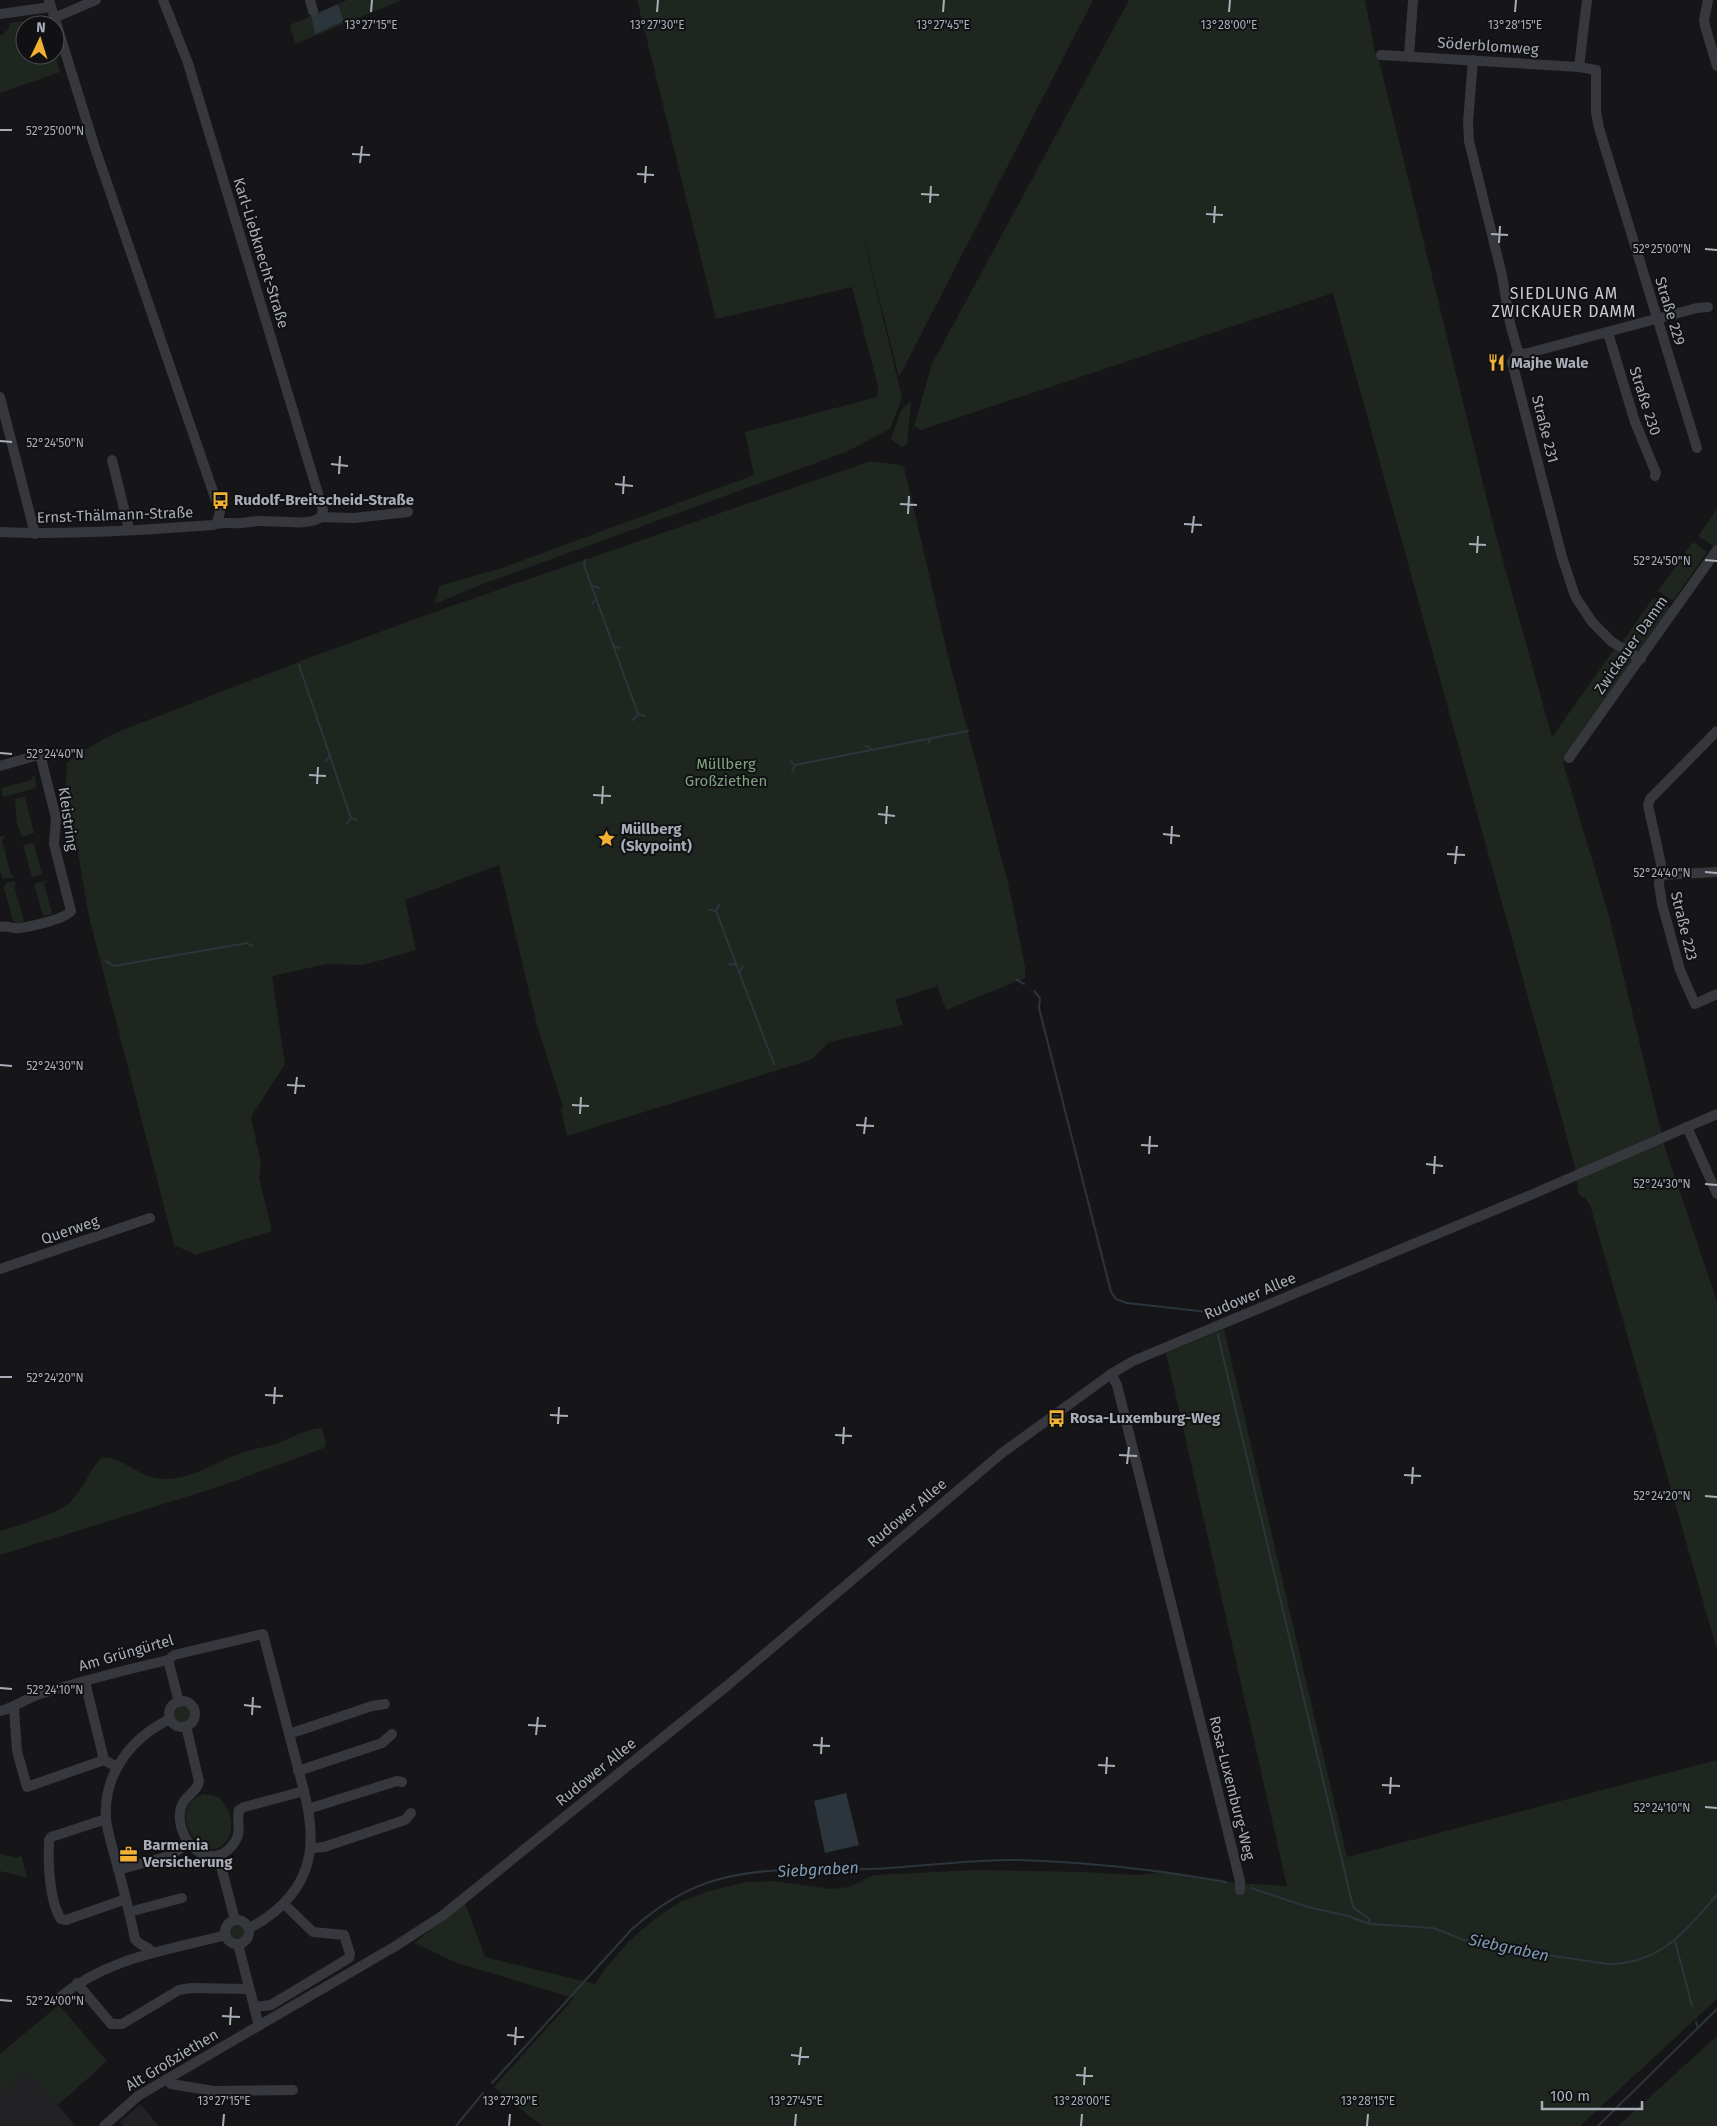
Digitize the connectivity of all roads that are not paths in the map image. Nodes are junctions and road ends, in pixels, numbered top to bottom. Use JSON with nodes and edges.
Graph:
{"nodes":[{"id":1,"x":96,"y":0,"type":"edge"},
{"id":2,"x":163,"y":0,"type":"edge"},
{"id":3,"x":310,"y":0,"type":"edge"},
{"id":4,"x":1413,"y":0,"type":"edge"},
{"id":5,"x":1587,"y":0,"type":"edge"},
{"id":6,"x":1708,"y":0,"type":"edge"},
{"id":7,"x":52,"y":10,"type":"edge"},
{"id":8,"x":313,"y":11,"type":"dead end"},
{"id":9,"x":0,"y":14,"type":"edge"},
{"id":10,"x":1380,"y":56,"type":"dead end"},
{"id":11,"x":1409,"y":56,"type":"junction"},
{"id":12,"x":1473,"y":60,"type":"junction"},
{"id":13,"x":1717,"y":66,"type":"edge"},
{"id":14,"x":1580,"y":67,"type":"junction"},
{"id":15,"x":1593,"y":68,"type":"joint"},
{"id":16,"x":1708,"y":307,"type":"dead end"},
{"id":17,"x":1657,"y":319,"type":"junction"},
{"id":18,"x":1608,"y":333,"type":"junction"},
{"id":19,"x":1518,"y":352,"type":"junction"},
{"id":20,"x":0,"y":397,"type":"edge"},
{"id":21,"x":1697,"y":448,"type":"dead end"},
{"id":22,"x":112,"y":460,"type":"dead end"},
{"id":23,"x":1655,"y":476,"type":"dead end"},
{"id":24,"x":408,"y":512,"type":"dead end"},
{"id":25,"x":321,"y":517,"type":"junction"},
{"id":26,"x":218,"y":522,"type":"junction"},
{"id":27,"x":129,"y":529,"type":"junction"},
{"id":28,"x":0,"y":532,"type":"edge"},
{"id":29,"x":35,"y":534,"type":"junction"},
{"id":30,"x":1717,"y":550,"type":"edge"},
{"id":31,"x":1641,"y":658,"type":"junction"},
{"id":32,"x":1717,"y":731,"type":"edge"},
{"id":33,"x":1569,"y":758,"type":"dead end"},
{"id":34,"x":0,"y":766,"type":"edge"},
{"id":35,"x":1717,"y":872,"type":"edge"},
{"id":36,"x":1660,"y":875,"type":"junction"},
{"id":37,"x":0,"y":927,"type":"edge"},
{"id":38,"x":1717,"y":994,"type":"edge"},
{"id":39,"x":1717,"y":1114,"type":"edge"},
{"id":40,"x":1687,"y":1127,"type":"junction"},
{"id":41,"x":1717,"y":1194,"type":"edge"},
{"id":42,"x":150,"y":1218,"type":"dead end"},
{"id":43,"x":0,"y":1269,"type":"edge"},
{"id":44,"x":1111,"y":1374,"type":"junction"},
{"id":45,"x":168,"y":1660,"type":"junction"},
{"id":46,"x":85,"y":1682,"type":"junction"},
{"id":47,"x":179,"y":1702,"type":"junction"},
{"id":48,"x":385,"y":1704,"type":"dead end"},
{"id":49,"x":14,"y":1708,"type":"junction"},
{"id":50,"x":1,"y":1711,"type":"edge"},
{"id":51,"x":170,"y":1719,"type":"junction"},
{"id":52,"x":186,"y":1726,"type":"junction"},
{"id":53,"x":289,"y":1734,"type":"junction"},
{"id":54,"x":392,"y":1734,"type":"dead end"},
{"id":55,"x":104,"y":1760,"type":"junction"},
{"id":56,"x":117,"y":1767,"type":"junction"},
{"id":57,"x":298,"y":1771,"type":"junction"},
{"id":58,"x":402,"y":1782,"type":"dead end"},
{"id":59,"x":304,"y":1791,"type":"junction"},
{"id":60,"x":308,"y":1809,"type":"junction"},
{"id":61,"x":412,"y":1813,"type":"dead end"},
{"id":62,"x":106,"y":1819,"type":"junction"},
{"id":63,"x":188,"y":1844,"type":"junction"},
{"id":64,"x":311,"y":1848,"type":"junction"},
{"id":65,"x":218,"y":1855,"type":"junction"},
{"id":66,"x":118,"y":1870,"type":"junction"},
{"id":67,"x":1240,"y":1890,"type":"dead end"},
{"id":68,"x":182,"y":1898,"type":"dead end"},
{"id":69,"x":126,"y":1900,"type":"junction"},
{"id":70,"x":284,"y":1904,"type":"junction"},
{"id":71,"x":129,"y":1912,"type":"junction"},
{"id":72,"x":235,"y":1920,"type":"junction"},
{"id":73,"x":249,"y":1928,"type":"junction"},
{"id":74,"x":226,"y":1935,"type":"junction"},
{"id":75,"x":139,"y":1944,"type":"junction"},
{"id":76,"x":238,"y":1944,"type":"junction"},
{"id":77,"x":153,"y":1953,"type":"junction"},
{"id":78,"x":129,"y":1960,"type":"junction"},
{"id":79,"x":76,"y":1983,"type":"junction"},
{"id":80,"x":249,"y":1989,"type":"junction"},
{"id":81,"x":59,"y":1998,"type":"dead end"},
{"id":82,"x":254,"y":2008,"type":"junction"},
{"id":83,"x":260,"y":2026,"type":"junction"},
{"id":84,"x":167,"y":2079,"type":"junction"},
{"id":85,"x":293,"y":2090,"type":"dead end"},
{"id":86,"x":104,"y":2126,"type":"edge"}],
"edges":[{"from":1,"to":7,"type":"street"},
{"from":2,"to":25,"type":"street","name":"Karl-Liebknecht-Straße"},
{"from":3,"to":8,"type":"street"},
{"from":4,"to":11,"type":"street"},
{"from":5,"to":14,"type":"street"},
{"from":6,"to":13,"type":"street"},
{"from":7,"to":9,"type":"street"},
{"from":7,"to":26,"type":"street"},
{"from":10,"to":11,"type":"street","name":"Söderblomweg"},
{"from":11,"to":12,"type":"street","name":"Söderblomweg"},
{"from":12,"to":14,"type":"street","name":"Söderblomweg"},
{"from":12,"to":19,"type":"street","name":"Straße 231"},
{"from":14,"to":15,"type":"street","name":"Söderblomweg"},
{"from":15,"to":17,"type":"street","name":"Straße 229"},
{"from":16,"to":17,"type":"street"},
{"from":17,"to":18,"type":"street"},
{"from":17,"to":21,"type":"street","name":"Straße 229"},
{"from":18,"to":19,"type":"street"},
{"from":18,"to":23,"type":"street","name":"Straße 230"},
{"from":19,"to":31,"type":"street","name":"Straße 231"},
{"from":20,"to":29,"type":"street"},
{"from":22,"to":27,"type":"street"},
{"from":24,"to":25,"type":"street","name":"Ernst-Thälmann-Straße"},
{"from":25,"to":26,"type":"street","name":"Ernst-Thälmann-Straße"},
{"from":26,"to":27,"type":"street","name":"Ernst-Thälmann-Straße"},
{"from":27,"to":29,"type":"street","name":"Ernst-Thälmann-Straße"},
{"from":28,"to":29,"type":"street","name":"Ernst-Thälmann-Straße"},
{"from":30,"to":31,"type":"street","name":"Zwickauer Damm"},
{"from":31,"to":33,"type":"street","name":"Zwickauer Damm"},
{"from":32,"to":36,"type":"street","name":"Straße 223"},
{"from":34,"to":37,"type":"street","name":"Kleistring"},
{"from":35,"to":36,"type":"street"},
{"from":36,"to":38,"type":"street","name":"Straße 223"},
{"from":39,"to":40,"type":"street","name":"Rudower Allee"},
{"from":40,"to":41,"type":"street"},
{"from":40,"to":44,"type":"street","name":"Rudower Allee"},
{"from":42,"to":43,"type":"street","name":"Querweg"},
{"from":44,"to":67,"type":"street","name":"Rosa-Luxemburg-Weg"},
{"from":44,"to":83,"type":"street","name":"Rudower Allee"},
{"from":45,"to":46,"type":"street","name":"Am Grüngürtel"},
{"from":45,"to":47,"type":"street"},
{"from":45,"to":53,"type":"street","name":"Am Grüngürtel"},
{"from":46,"to":49,"type":"street","name":"Am Grüngürtel"},
{"from":46,"to":55,"type":"street"},
{"from":47,"to":51,"type":"street"},
{"from":47,"to":52,"type":"street"},
{"from":48,"to":53,"type":"street"},
{"from":49,"to":50,"type":"street","name":"Am Grüngürtel"},
{"from":49,"to":55,"type":"street"},
{"from":51,"to":52,"type":"street"},
{"from":51,"to":56,"type":"street"},
{"from":52,"to":63,"type":"street"},
{"from":53,"to":57,"type":"street"},
{"from":54,"to":57,"type":"street"},
{"from":55,"to":56,"type":"street"},
{"from":56,"to":62,"type":"street"},
{"from":57,"to":59,"type":"street"},
{"from":58,"to":60,"type":"street"},
{"from":59,"to":60,"type":"street"},
{"from":59,"to":65,"type":"street"},
{"from":60,"to":64,"type":"street"},
{"from":61,"to":64,"type":"street"},
{"from":62,"to":66,"type":"street"},
{"from":62,"to":69,"type":"street"},
{"from":63,"to":65,"type":"street"},
{"from":63,"to":66,"type":"street"},
{"from":64,"to":70,"type":"street"},
{"from":65,"to":72,"type":"street"},
{"from":66,"to":69,"type":"street"},
{"from":68,"to":71,"type":"street"},
{"from":69,"to":71,"type":"street"},
{"from":70,"to":73,"type":"street"},
{"from":70,"to":82,"type":"street"},
{"from":71,"to":75,"type":"street"},
{"from":72,"to":73,"type":"street"},
{"from":72,"to":74,"type":"street"},
{"from":73,"to":76,"type":"street"},
{"from":74,"to":76,"type":"street"},
{"from":74,"to":77,"type":"street"},
{"from":75,"to":77,"type":"street"},
{"from":75,"to":78,"type":"street"},
{"from":76,"to":80,"type":"street"},
{"from":77,"to":78,"type":"street"},
{"from":78,"to":79,"type":"street"},
{"from":79,"to":80,"type":"street"},
{"from":79,"to":81,"type":"street"},
{"from":80,"to":82,"type":"street"},
{"from":82,"to":83,"type":"street"},
{"from":83,"to":84,"type":"street","name":"Alt Großziethen"},
{"from":84,"to":85,"type":"street"},
{"from":84,"to":86,"type":"street","name":"Alt Großziethen"}]}
